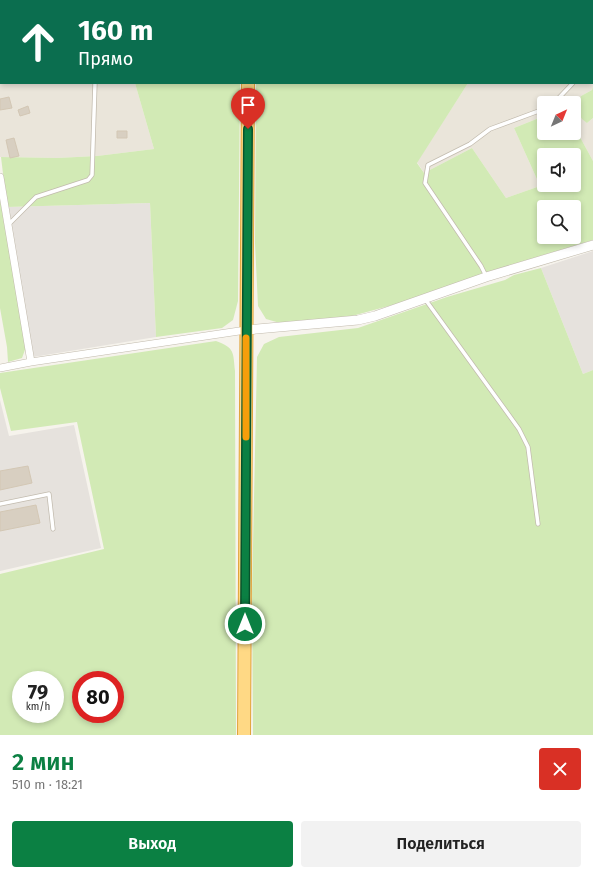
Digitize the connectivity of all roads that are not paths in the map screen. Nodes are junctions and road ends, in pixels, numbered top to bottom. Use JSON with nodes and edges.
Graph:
{"nodes":[{"id":1,"x":95,"y":84,"type":"edge"},
{"id":2,"x":248,"y":84,"type":"edge"},
{"id":3,"x":572,"y":84,"type":"edge"},
{"id":4,"x":561,"y":96,"type":"edge"},
{"id":5,"x":537,"y":112,"type":"edge"},
{"id":6,"x":0,"y":177,"type":"edge"},
{"id":7,"x":8,"y":225,"type":"junction"},
{"id":8,"x":593,"y":245,"type":"edge"},
{"id":9,"x":486,"y":277,"type":"junction"},
{"id":10,"x":425,"y":299,"type":"junction"},
{"id":11,"x":246,"y":330,"type":"junction"},
{"id":12,"x":31,"y":362,"type":"junction"},
{"id":13,"x":0,"y":368,"type":"edge"},
{"id":14,"x":0,"y":504,"type":"edge"},
{"id":15,"x":538,"y":524,"type":"dead end"},
{"id":16,"x":53,"y":529,"type":"dead end"},
{"id":17,"x":244,"y":735,"type":"edge"}],
"edges":[{"from":1,"to":7,"type":"lane"},
{"from":2,"to":11,"type":"highway"},
{"from":3,"to":4,"type":"lane"},
{"from":5,"to":9,"type":"lane"},
{"from":6,"to":7,"type":"street"},
{"from":7,"to":12,"type":"street"},
{"from":8,"to":9,"type":"street"},
{"from":9,"to":10,"type":"street"},
{"from":10,"to":11,"type":"street"},
{"from":10,"to":15,"type":"lane"},
{"from":11,"to":12,"type":"street"},
{"from":11,"to":17,"type":"highway"},
{"from":12,"to":13,"type":"street"},
{"from":14,"to":16,"type":"lane"}]}
